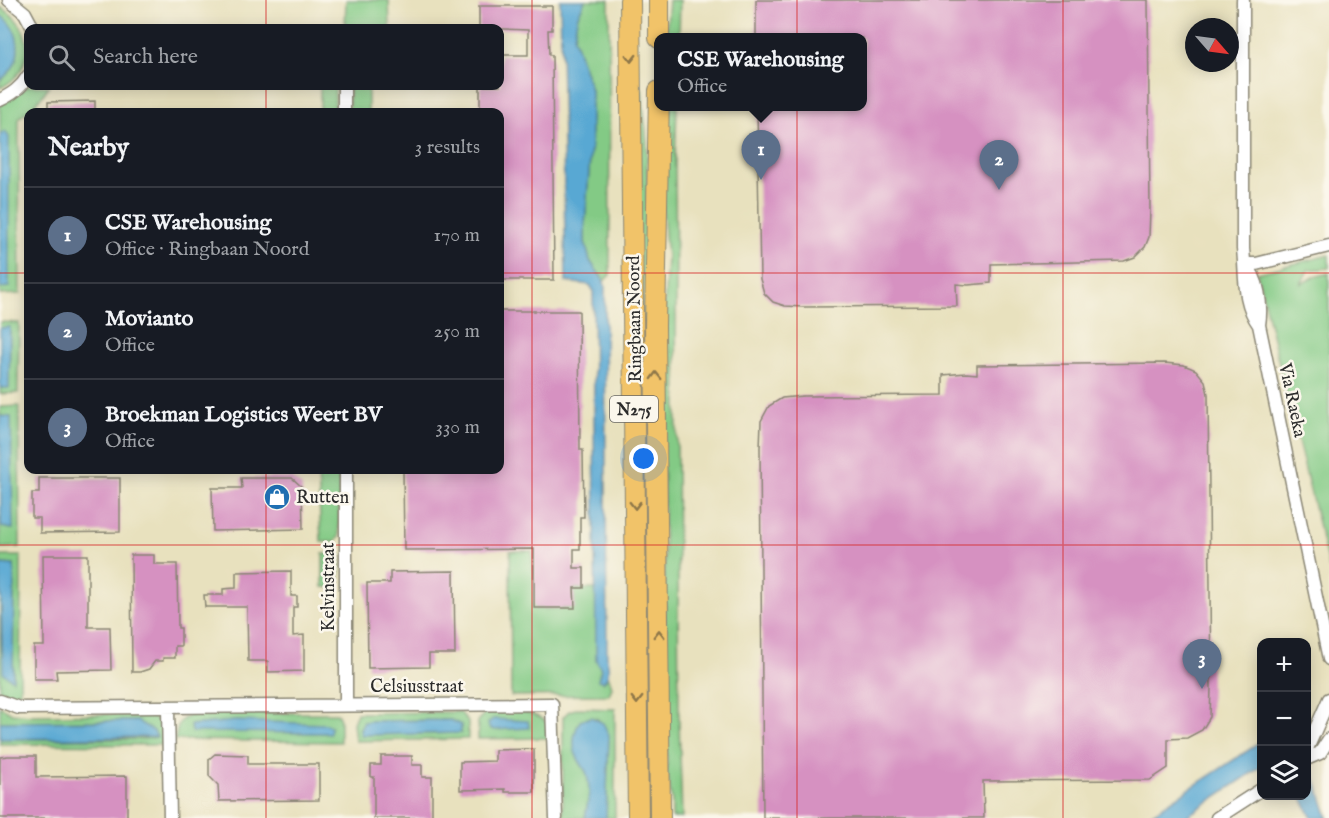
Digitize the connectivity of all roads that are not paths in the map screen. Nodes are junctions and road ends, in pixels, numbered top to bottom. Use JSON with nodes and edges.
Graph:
{"nodes":[{"id":1,"x":9,"y":0,"type":"edge"},
{"id":2,"x":630,"y":0,"type":"edge"},
{"id":3,"x":659,"y":0,"type":"edge"},
{"id":4,"x":1243,"y":0,"type":"edge"},
{"id":5,"x":31,"y":24,"type":"edge"},
{"id":6,"x":659,"y":33,"type":"edge"},
{"id":7,"x":24,"y":82,"type":"edge"},
{"id":8,"x":344,"y":90,"type":"edge"},
{"id":9,"x":0,"y":100,"type":"edge"},
{"id":10,"x":344,"y":108,"type":"edge"},
{"id":11,"x":659,"y":111,"type":"edge"},
{"id":12,"x":1329,"y":246,"type":"edge"},
{"id":13,"x":1245,"y":264,"type":"junction"},
{"id":14,"x":346,"y":474,"type":"edge"},
{"id":15,"x":1329,"y":659,"type":"edge"},
{"id":16,"x":1329,"y":699,"type":"edge"},
{"id":17,"x":0,"y":701,"type":"edge"},
{"id":18,"x":346,"y":704,"type":"junction"},
{"id":19,"x":168,"y":708,"type":"junction"},
{"id":20,"x":1329,"y":740,"type":"edge"},
{"id":21,"x":1308,"y":746,"type":"edge"},
{"id":22,"x":1311,"y":757,"type":"edge"},
{"id":23,"x":1257,"y":792,"type":"edge"},
{"id":24,"x":170,"y":818,"type":"edge"},
{"id":25,"x":556,"y":818,"type":"edge"},
{"id":26,"x":638,"y":818,"type":"edge"},
{"id":27,"x":660,"y":818,"type":"edge"},
{"id":28,"x":1217,"y":818,"type":"edge"}],
"edges":[{"from":1,"to":5,"type":"street"},
{"from":2,"to":26,"type":"main road","name":"Ringbaan Noord","number":"N275","one_way":true},
{"from":3,"to":6,"type":"main road"},
{"from":4,"to":13,"type":"street"},
{"from":7,"to":9,"type":"street"},
{"from":8,"to":10,"type":"street"},
{"from":27,"to":11,"type":"main road","name":"Ringbaan Noord","number":"N275","one_way":true},
{"from":12,"to":13,"type":"street"},
{"from":13,"to":15,"type":"street","name":"Via Raeka"},
{"from":14,"to":18,"type":"street","name":"Kelvinstraat"},
{"from":16,"to":21,"type":"street"},
{"from":17,"to":19,"type":"street","name":"Celsiusstraat"},
{"from":18,"to":19,"type":"street","name":"Celsiusstraat"},
{"from":18,"to":25,"type":"street","name":"Celsiusstraat"},
{"from":19,"to":24,"type":"street"},
{"from":20,"to":22,"type":"street"},
{"from":23,"to":28,"type":"street"}]}
